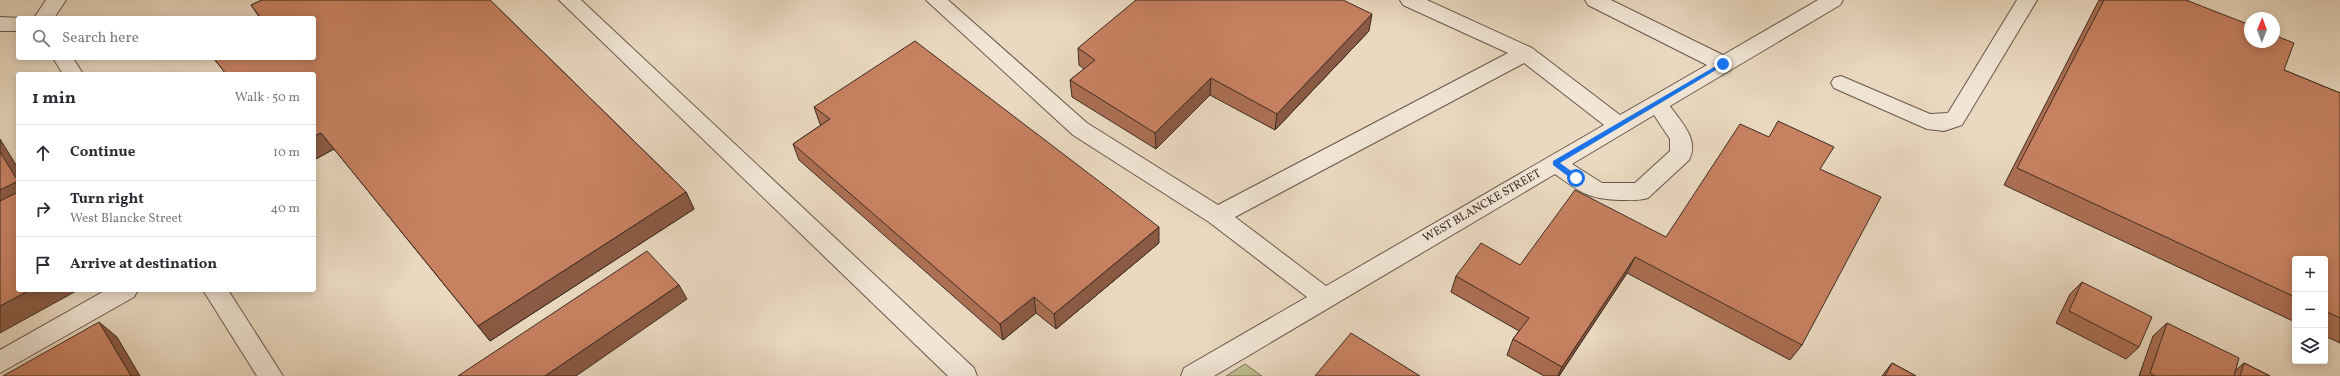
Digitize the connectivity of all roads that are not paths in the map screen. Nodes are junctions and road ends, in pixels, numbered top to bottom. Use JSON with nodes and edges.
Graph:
{"nodes":[{"id":1,"x":56,"y":0,"type":"edge"},
{"id":2,"x":570,"y":0,"type":"edge"},
{"id":3,"x":936,"y":0,"type":"edge"},
{"id":4,"x":1410,"y":0,"type":"edge"},
{"id":5,"x":1595,"y":0,"type":"edge"},
{"id":6,"x":1833,"y":0,"type":"edge"},
{"id":7,"x":2026,"y":0,"type":"edge"},
{"id":8,"x":45,"y":16,"type":"edge"},
{"id":9,"x":0,"y":24,"type":"edge"},
{"id":10,"x":16,"y":24,"type":"edge"},
{"id":11,"x":1525,"y":53,"type":"junction"},
{"id":12,"x":64,"y":60,"type":"edge"},
{"id":13,"x":1723,"y":64,"type":"junction"},
{"id":14,"x":72,"y":72,"type":"edge"},
{"id":15,"x":1841,"y":83,"type":"dead end"},
{"id":16,"x":1657,"y":103,"type":"junction"},
{"id":17,"x":1619,"y":125,"type":"junction"},
{"id":18,"x":1555,"y":163,"type":"junction"},
{"id":19,"x":1217,"y":216,"type":"junction"},
{"id":20,"x":122,"y":292,"type":"edge"},
{"id":21,"x":216,"y":292,"type":"edge"},
{"id":22,"x":1325,"y":298,"type":"junction"},
{"id":23,"x":0,"y":362,"type":"edge"},
{"id":24,"x":1208,"y":372,"type":"edge"},
{"id":25,"x":271,"y":376,"type":"edge"},
{"id":26,"x":965,"y":376,"type":"edge"}],
"edges":[{"from":1,"to":8,"type":"street"},
{"from":2,"to":26,"type":"street"},
{"from":3,"to":19,"type":"street"},
{"from":4,"to":11,"type":"street"},
{"from":5,"to":13,"type":"street"},
{"from":6,"to":13,"type":"street","name":"WEST BLANCKE STREET"},
{"from":7,"to":15,"type":"street"},
{"from":9,"to":10,"type":"street"},
{"from":11,"to":17,"type":"street"},
{"from":11,"to":19,"type":"street"},
{"from":12,"to":14,"type":"street"},
{"from":13,"to":16,"type":"street","name":"WEST BLANCKE STREET"},
{"from":16,"to":17,"type":"street","name":"WEST BLANCKE STREET"},
{"from":16,"to":18,"type":"street"},
{"from":17,"to":18,"type":"street","name":"WEST BLANCKE STREET"},
{"from":18,"to":22,"type":"street","name":"WEST BLANCKE STREET"},
{"from":19,"to":22,"type":"street"},
{"from":20,"to":23,"type":"street"},
{"from":21,"to":25,"type":"street"},
{"from":22,"to":24,"type":"street","name":"WEST BLANCKE STREET"}]}
